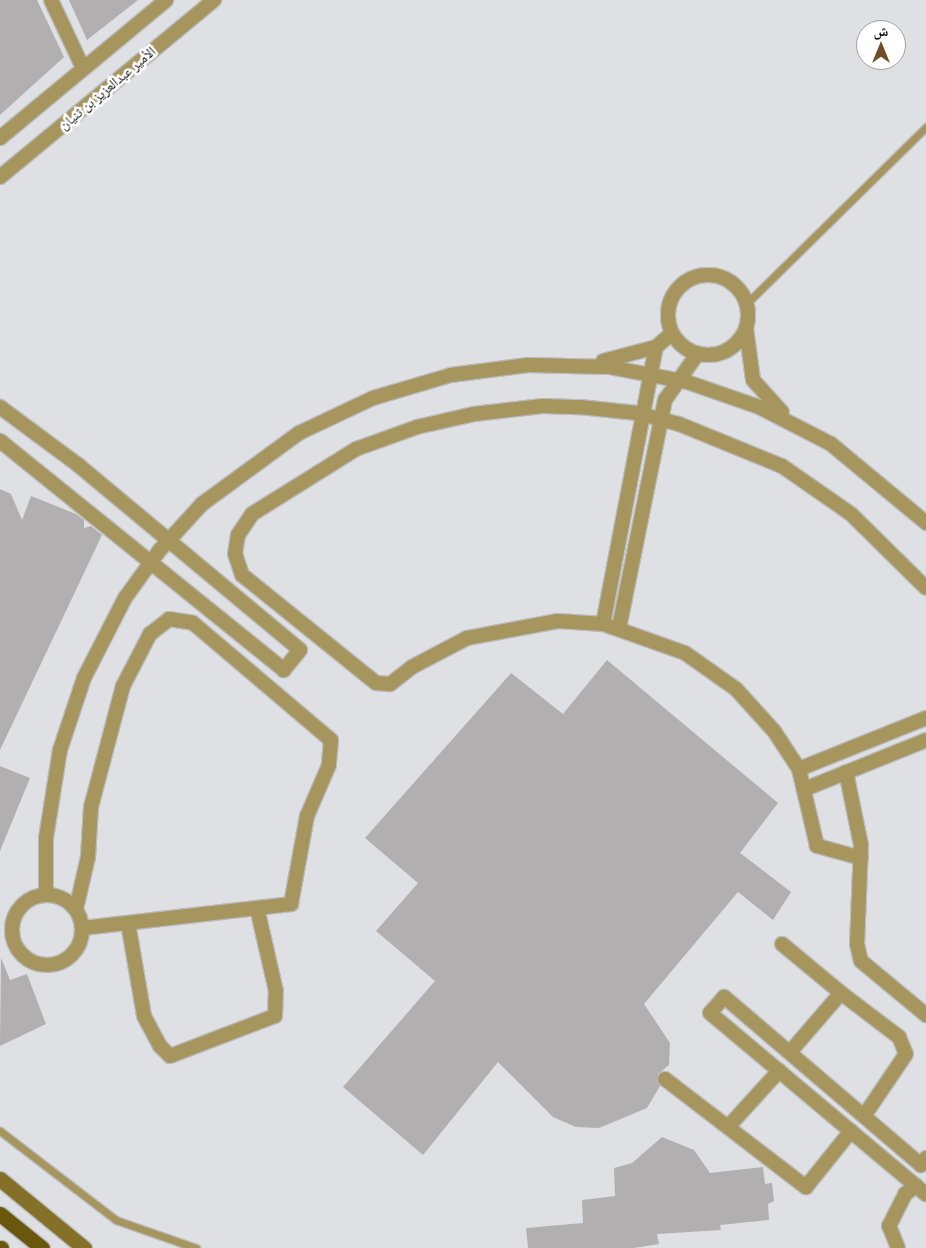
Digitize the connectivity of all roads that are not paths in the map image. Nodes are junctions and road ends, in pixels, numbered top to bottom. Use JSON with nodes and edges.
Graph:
{"nodes":[{"id":1,"x":51,"y":0,"type":"edge"},
{"id":2,"x":166,"y":0,"type":"edge"},
{"id":3,"x":214,"y":0,"type":"edge"},
{"id":4,"x":83,"y":68,"type":"junction"},
{"id":5,"x":926,"y":127,"type":"edge"},
{"id":6,"x":0,"y":138,"type":"edge"},
{"id":7,"x":0,"y":177,"type":"edge"},
{"id":8,"x":747,"y":303,"type":"junction"},
{"id":9,"x":746,"y":328,"type":"junction"},
{"id":10,"x":672,"y":333,"type":"junction"},
{"id":11,"x":656,"y":347,"type":"junction"},
{"id":12,"x":698,"y":353,"type":"junction"},
{"id":13,"x":569,"y":365,"type":"junction"},
{"id":14,"x":649,"y":374,"type":"junction"},
{"id":15,"x":675,"y":379,"type":"junction"},
{"id":16,"x":0,"y":407,"type":"edge"},
{"id":17,"x":642,"y":414,"type":"junction"},
{"id":18,"x":661,"y":419,"type":"junction"},
{"id":19,"x":798,"y":426,"type":"junction"},
{"id":20,"x":0,"y":440,"type":"edge"},
{"id":21,"x":926,"y":523,"type":"edge"},
{"id":22,"x":169,"y":540,"type":"junction"},
{"id":23,"x":150,"y":562,"type":"junction"},
{"id":24,"x":926,"y":588,"type":"edge"},
{"id":25,"x":603,"y":624,"type":"junction"},
{"id":26,"x":620,"y":628,"type":"junction"},
{"id":27,"x":926,"y":718,"type":"edge"},
{"id":28,"x":926,"y":740,"type":"edge"},
{"id":29,"x":798,"y":769,"type":"junction"},
{"id":30,"x":846,"y":772,"type":"junction"},
{"id":31,"x":805,"y":789,"type":"junction"},
{"id":32,"x":861,"y":858,"type":"junction"},
{"id":33,"x":46,"y":894,"type":"junction"},
{"id":34,"x":257,"y":908,"type":"junction"},
{"id":35,"x":76,"y":909,"type":"junction"},
{"id":36,"x":128,"y":923,"type":"junction"},
{"id":37,"x":83,"y":928,"type":"junction"},
{"id":38,"x":782,"y":944,"type":"dead end"},
{"id":39,"x":841,"y":993,"type":"junction"},
{"id":40,"x":926,"y":1015,"type":"edge"},
{"id":41,"x":790,"y":1052,"type":"junction"},
{"id":42,"x":779,"y":1071,"type":"junction"},
{"id":43,"x":665,"y":1080,"type":"dead end"},
{"id":44,"x":864,"y":1116,"type":"junction"},
{"id":45,"x":728,"y":1127,"type":"junction"},
{"id":46,"x":0,"y":1131,"type":"edge"},
{"id":47,"x":851,"y":1131,"type":"junction"},
{"id":48,"x":924,"y":1164,"type":"edge"},
{"id":49,"x":0,"y":1179,"type":"edge"},
{"id":50,"x":921,"y":1190,"type":"edge"},
{"id":51,"x":0,"y":1214,"type":"edge"},
{"id":52,"x":42,"y":1248,"type":"edge"},
{"id":53,"x":84,"y":1248,"type":"edge"},
{"id":54,"x":196,"y":1248,"type":"edge"},
{"id":55,"x":898,"y":1248,"type":"edge"}],
"edges":[{"from":1,"to":4,"type":"street"},
{"from":2,"to":4,"type":"street"},
{"from":3,"to":7,"type":"street","name":"الأمير عبدالعزيز بن ثنيان"},
{"from":4,"to":6,"type":"street"},
{"from":5,"to":8,"type":"lane"},
{"from":8,"to":9,"type":"street"},
{"from":8,"to":10,"type":"street"},
{"from":9,"to":12,"type":"street"},
{"from":9,"to":19,"type":"street"},
{"from":10,"to":11,"type":"street"},
{"from":10,"to":12,"type":"street"},
{"from":11,"to":13,"type":"street"},
{"from":11,"to":14,"type":"street"},
{"from":12,"to":15,"type":"street"},
{"from":13,"to":14,"type":"street"},
{"from":13,"to":22,"type":"street"},
{"from":14,"to":15,"type":"street"},
{"from":14,"to":17,"type":"street"},
{"from":15,"to":18,"type":"street"},
{"from":15,"to":19,"type":"street"},
{"from":16,"to":22,"type":"street"},
{"from":17,"to":18,"type":"street"},
{"from":17,"to":25,"type":"street"},
{"from":17,"to":25,"type":"street"},
{"from":18,"to":24,"type":"street"},
{"from":18,"to":26,"type":"street"},
{"from":19,"to":21,"type":"street"},
{"from":20,"to":23,"type":"street"},
{"from":22,"to":23,"type":"street"},
{"from":22,"to":23,"type":"street"},
{"from":23,"to":33,"type":"street"},
{"from":25,"to":26,"type":"street"},
{"from":26,"to":29,"type":"street"},
{"from":27,"to":29,"type":"street"},
{"from":28,"to":30,"type":"street"},
{"from":29,"to":31,"type":"street"},
{"from":30,"to":31,"type":"street"},
{"from":30,"to":32,"type":"street"},
{"from":31,"to":32,"type":"street"},
{"from":32,"to":40,"type":"street"},
{"from":33,"to":35,"type":"street"},
{"from":33,"to":37,"type":"street"},
{"from":34,"to":35,"type":"street"},
{"from":34,"to":36,"type":"street"},
{"from":34,"to":36,"type":"street"},
{"from":35,"to":37,"type":"street"},
{"from":36,"to":37,"type":"street"},
{"from":38,"to":39,"type":"street"},
{"from":39,"to":41,"type":"street"},
{"from":39,"to":44,"type":"street"},
{"from":41,"to":42,"type":"street"},
{"from":41,"to":44,"type":"street"},
{"from":42,"to":45,"type":"street"},
{"from":42,"to":47,"type":"street"},
{"from":43,"to":45,"type":"street"},
{"from":44,"to":48,"type":"street"},
{"from":45,"to":47,"type":"street"},
{"from":46,"to":54,"type":"lane"},
{"from":47,"to":50,"type":"street"},
{"from":49,"to":53,"type":"main road"},
{"from":50,"to":55,"type":"street"},
{"from":51,"to":52,"type":"main road"}]}
